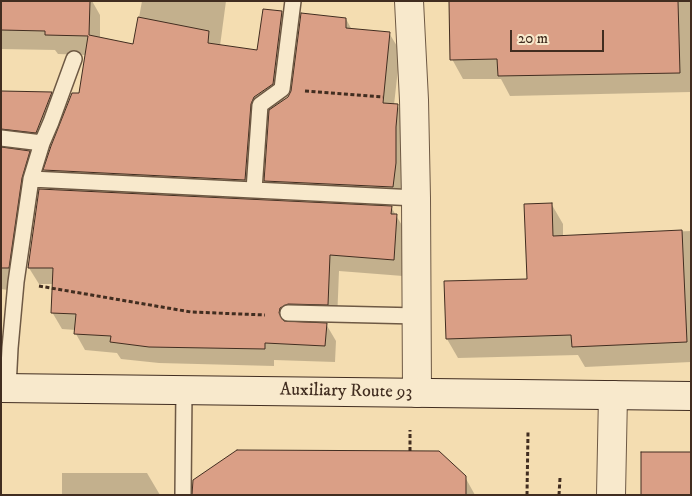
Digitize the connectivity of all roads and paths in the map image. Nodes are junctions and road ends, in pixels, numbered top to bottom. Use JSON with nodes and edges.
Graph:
{"nodes":[{"id":1,"x":293,"y":1,"type":"edge"},
{"id":2,"x":409,"y":1,"type":"edge"},
{"id":3,"x":74,"y":59,"type":"dead end"},
{"id":4,"x":282,"y":90,"type":"junction"},
{"id":5,"x":414,"y":100,"type":"junction"},
{"id":6,"x":1,"y":138,"type":"edge"},
{"id":7,"x":42,"y":142,"type":"junction"},
{"id":8,"x":31,"y":179,"type":"junction"},
{"id":9,"x":254,"y":190,"type":"junction"},
{"id":10,"x":416,"y":198,"type":"junction"},
{"id":11,"x":9,"y":282,"type":"edge"},
{"id":12,"x":288,"y":313,"type":"joint"},
{"id":13,"x":418,"y":316,"type":"junction"},
{"id":14,"x":5,"y":388,"type":"edge"},
{"id":15,"x":184,"y":390,"type":"junction"},
{"id":16,"x":417,"y":393,"type":"junction"},
{"id":17,"x":614,"y":395,"type":"junction"},
{"id":18,"x":691,"y":396,"type":"edge"},
{"id":19,"x":410,"y":430,"type":"dead end"},
{"id":20,"x":528,"y":432,"type":"dead end"},
{"id":21,"x":410,"y":451,"type":"dead end"},
{"id":22,"x":560,"y":478,"type":"dead end"},
{"id":23,"x":610,"y":494,"type":"edge"},
{"id":24,"x":183,"y":495,"type":"edge"},
{"id":25,"x":527,"y":495,"type":"edge"},
{"id":26,"x":559,"y":495,"type":"edge"}],
"edges":[{"from":1,"to":4,"type":"lane"},
{"from":2,"to":5,"type":"street"},
{"from":3,"to":7,"type":"lane"},
{"from":4,"to":5,"type":"path"},
{"from":4,"to":9,"type":"lane"},
{"from":5,"to":10,"type":"street"},
{"from":6,"to":7,"type":"lane"},
{"from":7,"to":8,"type":"lane"},
{"from":8,"to":9,"type":"lane"},
{"from":8,"to":11,"type":"lane"},
{"from":9,"to":10,"type":"lane"},
{"from":10,"to":13,"type":"street"},
{"from":11,"to":12,"type":"path"},
{"from":11,"to":14,"type":"lane"},
{"from":12,"to":13,"type":"lane"},
{"from":13,"to":16,"type":"street"},
{"from":14,"to":15,"type":"street","name":"Auxiliary Route 93"},
{"from":15,"to":16,"type":"street","name":"Auxiliary Route 93"},
{"from":15,"to":24,"type":"lane"},
{"from":16,"to":17,"type":"street","name":"Auxiliary Route 93"},
{"from":17,"to":18,"type":"street","name":"Auxiliary Route 93"},
{"from":17,"to":23,"type":"street"},
{"from":19,"to":21,"type":"path"},
{"from":20,"to":25,"type":"path"},
{"from":22,"to":26,"type":"path"}]}
